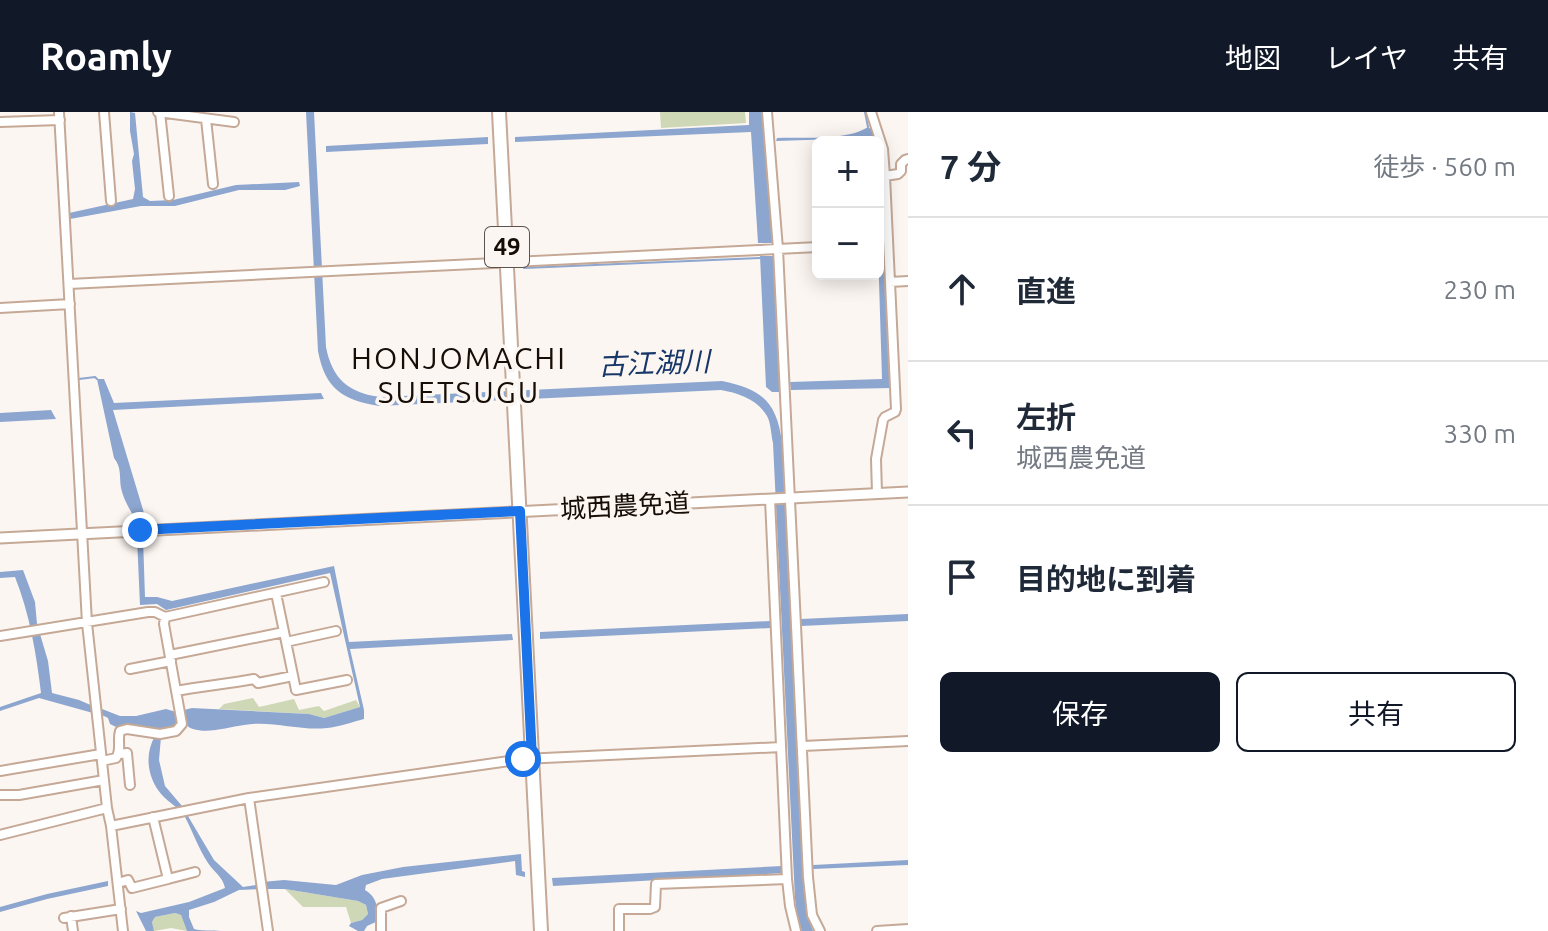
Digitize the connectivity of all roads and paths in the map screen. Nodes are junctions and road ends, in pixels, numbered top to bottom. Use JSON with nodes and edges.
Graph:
{"nodes":[{"id":1,"x":0,"y":112,"type":"edge"},
{"id":2,"x":104,"y":112,"type":"edge"},
{"id":3,"x":158,"y":112,"type":"edge"},
{"id":4,"x":499,"y":112,"type":"edge"},
{"id":5,"x":767,"y":112,"type":"edge"},
{"id":6,"x":871,"y":112,"type":"edge"},
{"id":7,"x":181,"y":113,"type":"edge"},
{"id":8,"x":60,"y":114,"type":"edge"},
{"id":9,"x":206,"y":119,"type":"junction"},
{"id":10,"x":1,"y":122,"type":"edge"},
{"id":11,"x":234,"y":122,"type":"dead end"},
{"id":12,"x":908,"y":159,"type":"edge"},
{"id":13,"x":885,"y":176,"type":"junction"},
{"id":14,"x":213,"y":184,"type":"dead end"},
{"id":15,"x":169,"y":196,"type":"dead end"},
{"id":16,"x":111,"y":201,"type":"dead end"},
{"id":17,"x":884,"y":210,"type":"edge"},
{"id":18,"x":812,"y":247,"type":"edge"},
{"id":19,"x":778,"y":249,"type":"junction"},
{"id":20,"x":884,"y":249,"type":"edge"},
{"id":21,"x":508,"y":264,"type":"junction"},
{"id":22,"x":908,"y":281,"type":"edge"},
{"id":23,"x":890,"y":282,"type":"junction"},
{"id":24,"x":69,"y":284,"type":"junction"},
{"id":25,"x":70,"y":304,"type":"junction"},
{"id":26,"x":0,"y":308,"type":"edge"},
{"id":27,"x":908,"y":492,"type":"edge"},
{"id":28,"x":877,"y":493,"type":"junction"},
{"id":29,"x":791,"y":498,"type":"junction"},
{"id":30,"x":770,"y":499,"type":"junction"},
{"id":31,"x":520,"y":511,"type":"junction"},
{"id":32,"x":83,"y":533,"type":"junction"},
{"id":33,"x":0,"y":538,"type":"edge"},
{"id":34,"x":324,"y":582,"type":"dead end"},
{"id":35,"x":276,"y":593,"type":"junction"},
{"id":36,"x":165,"y":617,"type":"junction"},
{"id":37,"x":87,"y":623,"type":"junction"},
{"id":38,"x":336,"y":631,"type":"dead end"},
{"id":39,"x":0,"y":636,"type":"edge"},
{"id":40,"x":285,"y":637,"type":"junction"},
{"id":41,"x":170,"y":658,"type":"junction"},
{"id":42,"x":130,"y":669,"type":"dead end"},
{"id":43,"x":293,"y":676,"type":"junction"},
{"id":44,"x":347,"y":680,"type":"dead end"},
{"id":45,"x":176,"y":691,"type":"junction"},
{"id":46,"x":908,"y":741,"type":"edge"},
{"id":47,"x":803,"y":746,"type":"junction"},
{"id":48,"x":781,"y":747,"type":"junction"},
{"id":49,"x":119,"y":754,"type":"junction"},
{"id":50,"x":102,"y":757,"type":"junction"},
{"id":51,"x":532,"y":759,"type":"junction"},
{"id":52,"x":0,"y":771,"type":"edge"},
{"id":53,"x":104,"y":780,"type":"junction"},
{"id":54,"x":130,"y":785,"type":"dead end"},
{"id":55,"x":0,"y":795,"type":"edge"},
{"id":56,"x":249,"y":798,"type":"junction"},
{"id":57,"x":107,"y":808,"type":"junction"},
{"id":58,"x":153,"y":817,"type":"junction"},
{"id":59,"x":111,"y":826,"type":"junction"},
{"id":60,"x":0,"y":835,"type":"edge"},
{"id":61,"x":195,"y":872,"type":"dead end"},
{"id":62,"x":168,"y":879,"type":"junction"},
{"id":63,"x":787,"y":879,"type":"junction"},
{"id":64,"x":118,"y":883,"type":"junction"},
{"id":65,"x":401,"y":901,"type":"dead end"},
{"id":66,"x":121,"y":909,"type":"junction"},
{"id":67,"x":908,"y":929,"type":"edge"},
{"id":68,"x":73,"y":931,"type":"edge"},
{"id":69,"x":123,"y":931,"type":"edge"},
{"id":70,"x":268,"y":931,"type":"edge"},
{"id":71,"x":381,"y":931,"type":"edge"},
{"id":72,"x":541,"y":931,"type":"edge"},
{"id":73,"x":619,"y":931,"type":"edge"},
{"id":74,"x":796,"y":931,"type":"edge"},
{"id":75,"x":820,"y":931,"type":"edge"},
{"id":76,"x":877,"y":931,"type":"edge"}],
"edges":[{"from":1,"to":10,"type":"street"},
{"from":2,"to":16,"type":"street"},
{"from":3,"to":7,"type":"street"},
{"from":3,"to":15,"type":"street"},
{"from":4,"to":21,"type":"main road","number":"49"},
{"from":5,"to":19,"type":"street"},
{"from":6,"to":13,"type":"street"},
{"from":7,"to":9,"type":"street"},
{"from":8,"to":10,"type":"street"},
{"from":8,"to":24,"type":"street"},
{"from":9,"to":11,"type":"street"},
{"from":9,"to":14,"type":"street"},
{"from":12,"to":13,"type":"street"},
{"from":13,"to":17,"type":"street"},
{"from":18,"to":19,"type":"street"},
{"from":19,"to":21,"type":"street"},
{"from":19,"to":29,"type":"street"},
{"from":20,"to":23,"type":"street"},
{"from":21,"to":24,"type":"street"},
{"from":21,"to":31,"type":"main road","number":"49"},
{"from":22,"to":23,"type":"street"},
{"from":23,"to":28,"type":"street"},
{"from":24,"to":25,"type":"street"},
{"from":25,"to":26,"type":"street"},
{"from":25,"to":32,"type":"street"},
{"from":27,"to":28,"type":"street"},
{"from":28,"to":29,"type":"street"},
{"from":29,"to":30,"type":"street","name":"城西農免道"},
{"from":29,"to":47,"type":"street"},
{"from":30,"to":31,"type":"street","name":"城西農免道"},
{"from":30,"to":48,"type":"street"},
{"from":31,"to":32,"type":"street","name":"城西農免道"},
{"from":31,"to":51,"type":"main road","number":"49"},
{"from":32,"to":33,"type":"street","name":"城西農免道"},
{"from":32,"to":37,"type":"street"},
{"from":34,"to":35,"type":"street"},
{"from":35,"to":36,"type":"street"},
{"from":35,"to":40,"type":"street"},
{"from":36,"to":37,"type":"street"},
{"from":36,"to":41,"type":"street"},
{"from":37,"to":39,"type":"street"},
{"from":37,"to":50,"type":"street"},
{"from":38,"to":40,"type":"street"},
{"from":40,"to":41,"type":"street"},
{"from":40,"to":43,"type":"street"},
{"from":41,"to":42,"type":"street"},
{"from":41,"to":45,"type":"street"},
{"from":43,"to":44,"type":"street"},
{"from":43,"to":45,"type":"street"},
{"from":45,"to":49,"type":"street"},
{"from":46,"to":47,"type":"street"},
{"from":47,"to":75,"type":"street"},
{"from":48,"to":51,"type":"street"},
{"from":48,"to":63,"type":"street"},
{"from":49,"to":50,"type":"street"},
{"from":49,"to":54,"type":"street"},
{"from":50,"to":52,"type":"street"},
{"from":50,"to":53,"type":"street"},
{"from":51,"to":56,"type":"street"},
{"from":51,"to":72,"type":"main road","number":"49"},
{"from":53,"to":55,"type":"street"},
{"from":53,"to":57,"type":"street"},
{"from":56,"to":58,"type":"street"},
{"from":56,"to":70,"type":"street"},
{"from":57,"to":59,"type":"street"},
{"from":57,"to":60,"type":"street"},
{"from":58,"to":59,"type":"street"},
{"from":58,"to":62,"type":"street"},
{"from":59,"to":64,"type":"street"},
{"from":61,"to":62,"type":"street"},
{"from":62,"to":64,"type":"street"},
{"from":63,"to":73,"type":"street"},
{"from":63,"to":74,"type":"street"},
{"from":64,"to":66,"type":"street"},
{"from":65,"to":71,"type":"street"},
{"from":66,"to":68,"type":"street"},
{"from":66,"to":69,"type":"street"},
{"from":67,"to":76,"type":"street"}]}
